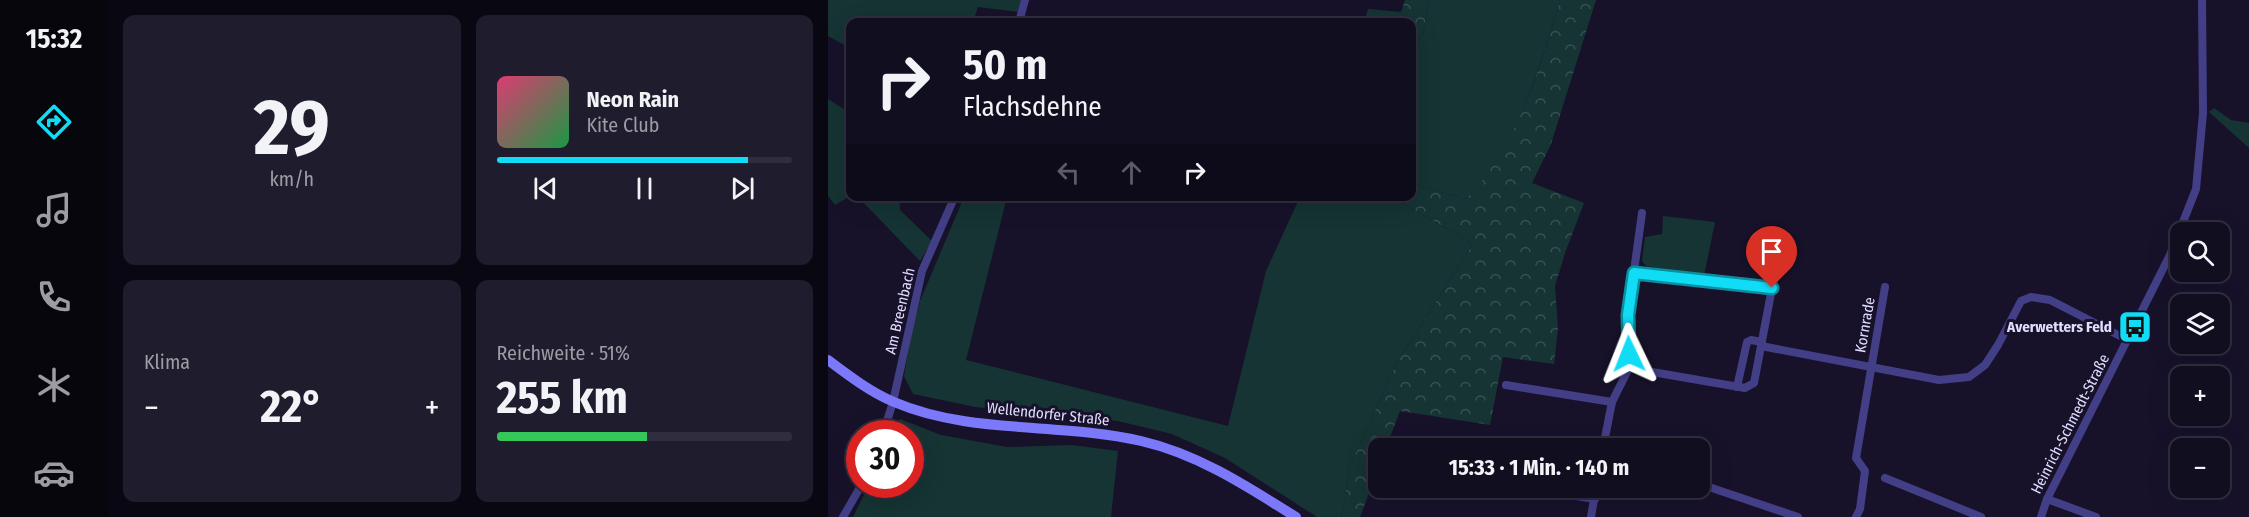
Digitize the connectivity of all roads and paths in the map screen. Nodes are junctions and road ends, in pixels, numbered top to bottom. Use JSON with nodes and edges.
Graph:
{"nodes":[{"id":1,"x":1024,"y":0,"type":"edge"},
{"id":2,"x":2202,"y":0,"type":"edge"},
{"id":3,"x":1020,"y":18,"type":"edge"},
{"id":4,"x":953,"y":201,"type":"edge"},
{"id":5,"x":1642,"y":213,"type":"dead end"},
{"id":6,"x":1634,"y":273,"type":"junction"},
{"id":7,"x":1885,"y":286,"type":"dead end"},
{"id":8,"x":2128,"y":340,"type":"junction"},
{"id":9,"x":1761,"y":344,"type":"junction"},
{"id":10,"x":828,"y":360,"type":"edge"},
{"id":11,"x":1629,"y":368,"type":"junction"},
{"id":12,"x":1871,"y":368,"type":"junction"},
{"id":13,"x":1506,"y":385,"type":"dead end"},
{"id":14,"x":1737,"y":387,"type":"junction"},
{"id":15,"x":894,"y":402,"type":"junction"},
{"id":16,"x":1612,"y":402,"type":"junction"},
{"id":17,"x":888,"y":420,"type":"edge"},
{"id":18,"x":1605,"y":438,"type":"edge"},
{"id":19,"x":1885,"y":477,"type":"dead end"},
{"id":20,"x":1710,"y":487,"type":"edge"},
{"id":21,"x":854,"y":498,"type":"edge"},
{"id":22,"x":1588,"y":498,"type":"edge"},
{"id":23,"x":1594,"y":499,"type":"joint"},
{"id":24,"x":2047,"y":500,"type":"junction"},
{"id":25,"x":843,"y":517,"type":"edge"},
{"id":26,"x":1296,"y":517,"type":"edge"},
{"id":27,"x":1592,"y":517,"type":"edge"},
{"id":28,"x":1798,"y":517,"type":"edge"},
{"id":29,"x":1856,"y":517,"type":"edge"},
{"id":30,"x":1981,"y":517,"type":"edge"},
{"id":31,"x":2041,"y":517,"type":"edge"},
{"id":32,"x":2096,"y":517,"type":"edge"}],
"edges":[{"from":1,"to":3,"type":"street"},
{"from":2,"to":8,"type":"street","name":"Heinrich-Schmedt-Straße"},
{"from":4,"to":15,"type":"street","name":"Am Breenbach"},
{"from":5,"to":6,"type":"street"},
{"from":6,"to":9,"type":"street"},
{"from":6,"to":11,"type":"street"},
{"from":7,"to":12,"type":"street","name":"Kornrade"},
{"from":8,"to":12,"type":"street"},
{"from":8,"to":24,"type":"street","name":"Heinrich-Schmedt-Straße"},
{"from":9,"to":12,"type":"street"},
{"from":9,"to":14,"type":"street"},
{"from":9,"to":14,"type":"street"},
{"from":10,"to":15,"type":"street","name":"Wellendorfer Straße"},
{"from":11,"to":14,"type":"street"},
{"from":11,"to":16,"type":"street"},
{"from":12,"to":29,"type":"street","name":"Kornrade"},
{"from":13,"to":16,"type":"street"},
{"from":15,"to":17,"type":"street","name":"Am Breenbach"},
{"from":15,"to":26,"type":"street","name":"Wellendorfer Straße"},
{"from":16,"to":18,"type":"street"},
{"from":19,"to":30,"type":"street"},
{"from":20,"to":28,"type":"street"},
{"from":21,"to":25,"type":"street"},
{"from":22,"to":23,"type":"street"},
{"from":23,"to":27,"type":"street"},
{"from":24,"to":31,"type":"street","name":"Heinrich-Schmedt-Straße"},
{"from":24,"to":32,"type":"street"}]}
